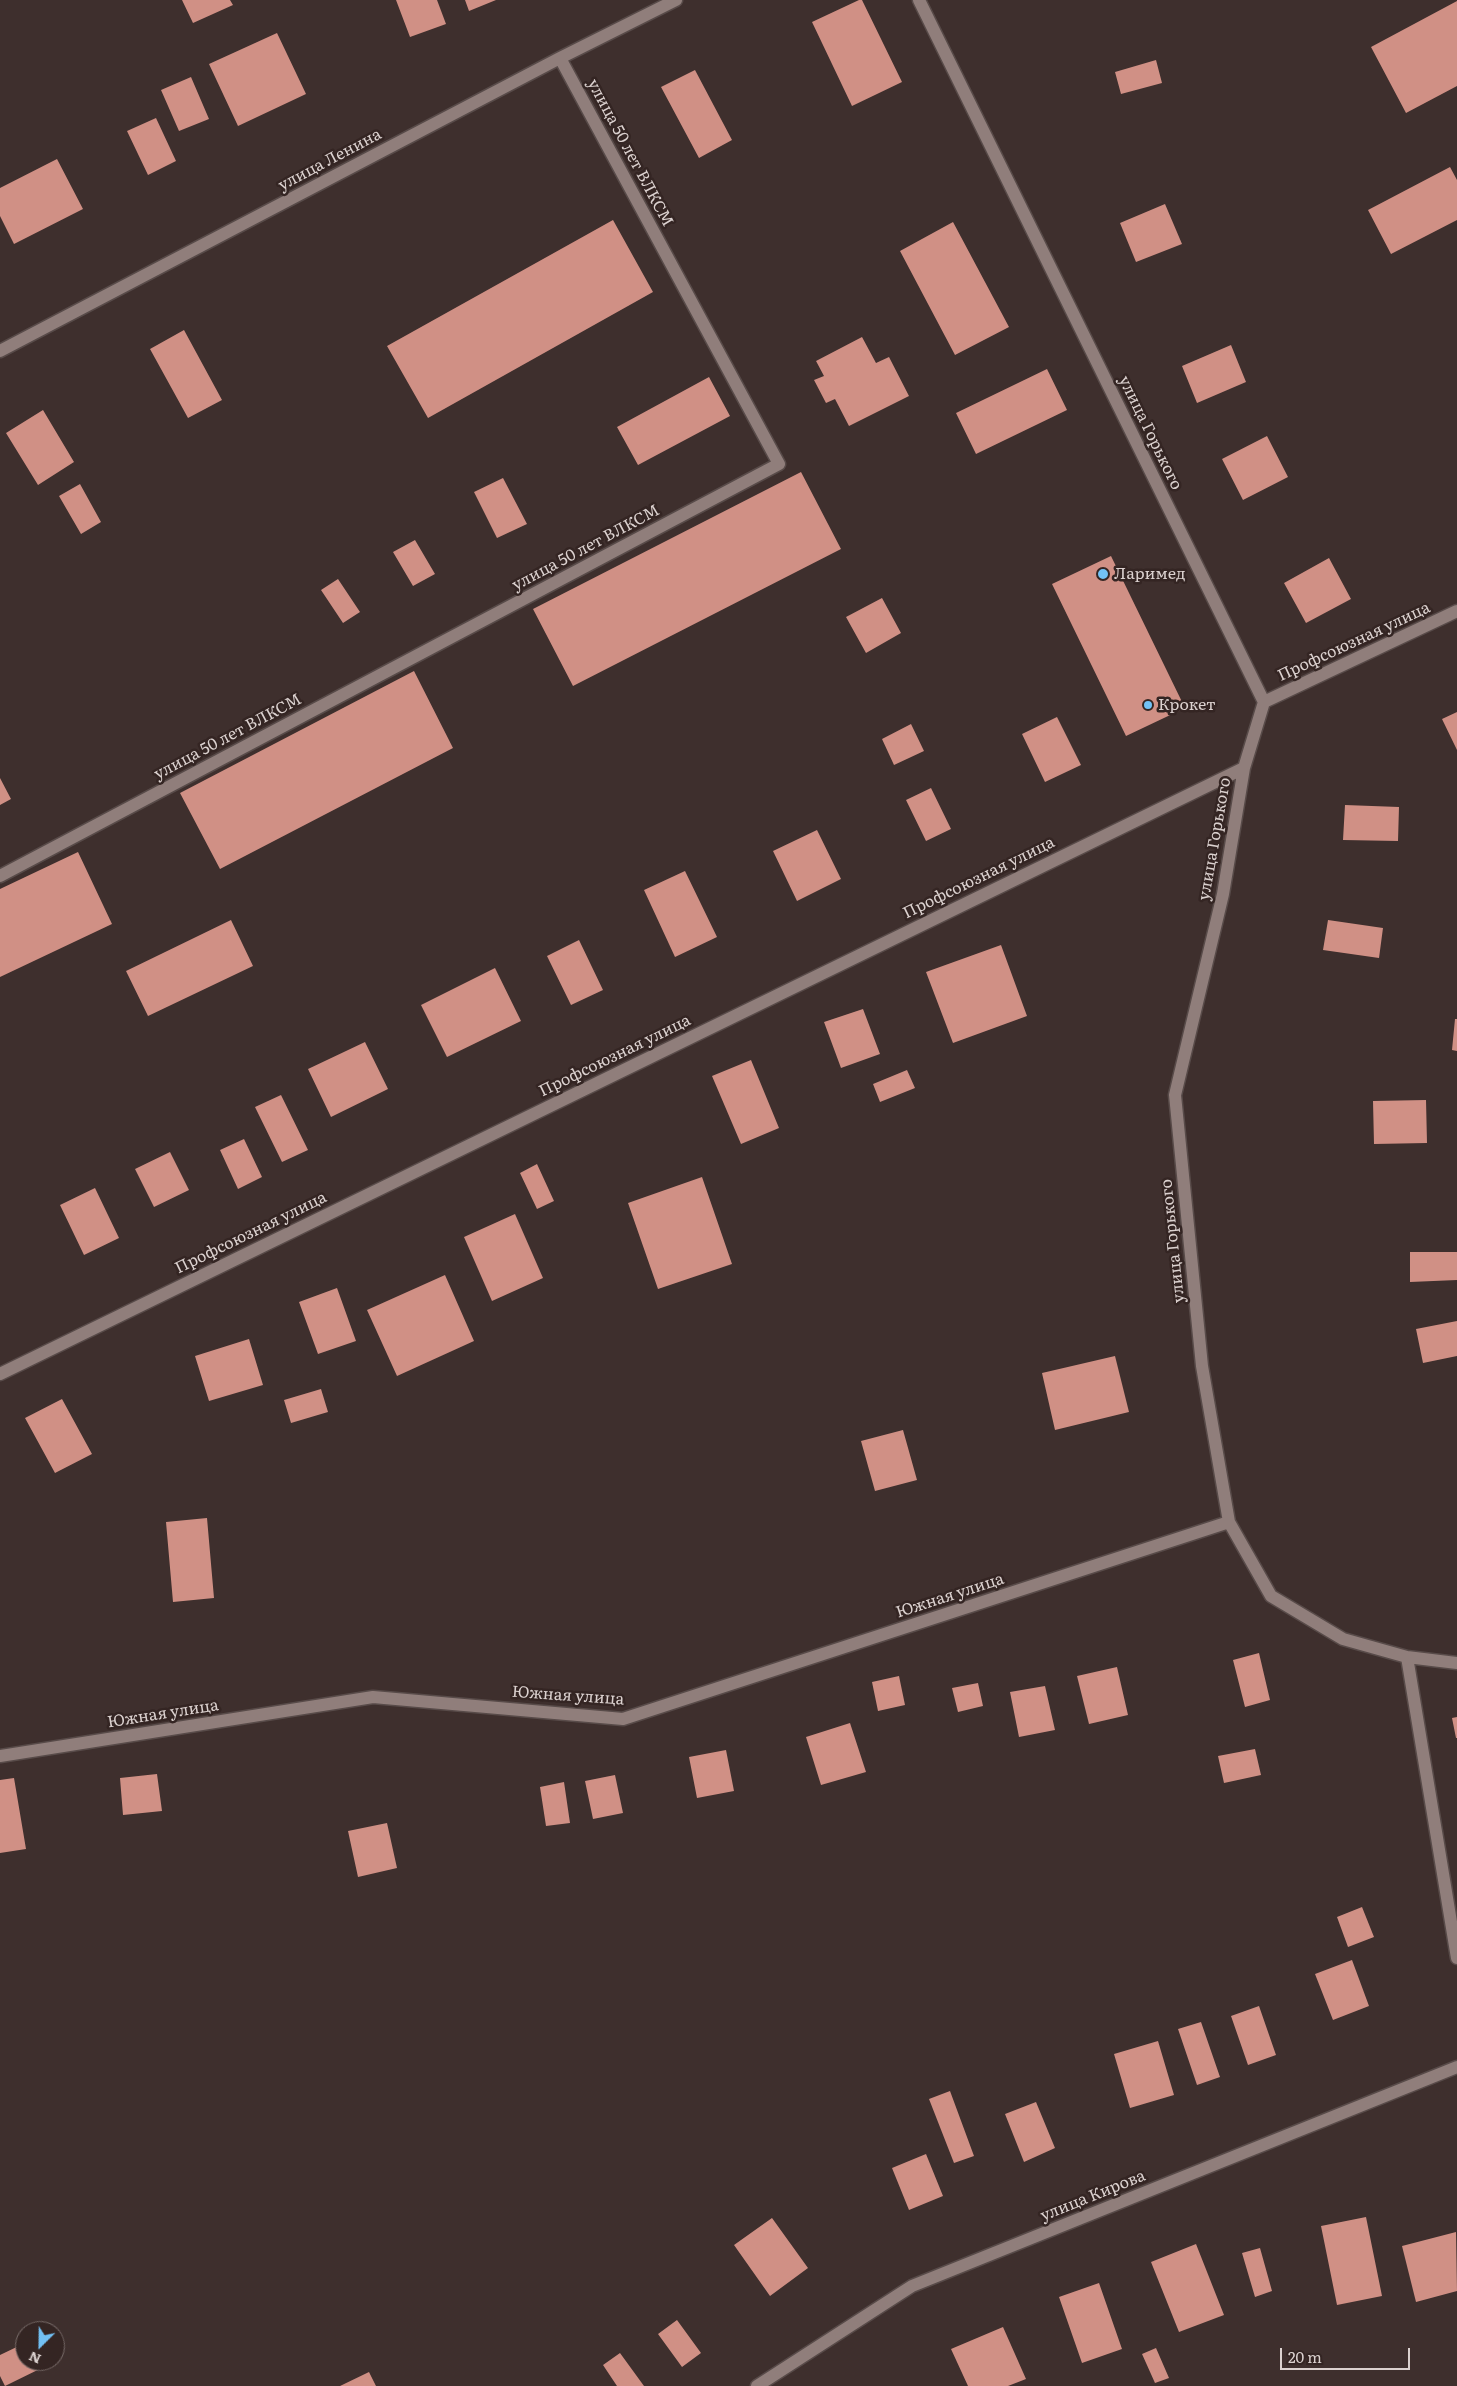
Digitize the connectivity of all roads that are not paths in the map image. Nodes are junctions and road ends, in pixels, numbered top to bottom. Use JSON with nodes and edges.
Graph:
{"nodes":[{"id":1,"x":676,"y":0,"type":"edge"},
{"id":2,"x":919,"y":0,"type":"edge"},
{"id":3,"x":560,"y":58,"type":"junction"},
{"id":4,"x":0,"y":350,"type":"edge"},
{"id":5,"x":1457,"y":611,"type":"edge"},
{"id":6,"x":1264,"y":702,"type":"junction"},
{"id":7,"x":1244,"y":768,"type":"junction"},
{"id":8,"x":0,"y":876,"type":"edge"},
{"id":9,"x":0,"y":1374,"type":"edge"},
{"id":10,"x":1229,"y":1522,"type":"junction"},
{"id":11,"x":1407,"y":1657,"type":"junction"},
{"id":12,"x":1457,"y":1663,"type":"edge"},
{"id":13,"x":0,"y":1756,"type":"edge"},
{"id":14,"x":1457,"y":1958,"type":"edge"},
{"id":15,"x":1457,"y":2067,"type":"edge"},
{"id":16,"x":757,"y":2386,"type":"edge"}],
"edges":[{"from":1,"to":3,"type":"street","name":"улица Ленина"},
{"from":2,"to":6,"type":"street","name":"улица Горького"},
{"from":3,"to":4,"type":"street","name":"улица Ленина"},
{"from":3,"to":8,"type":"street","name":"улица 50 лет ВЛКСМ"},
{"from":5,"to":6,"type":"street","name":"Профсоюзная улица"},
{"from":6,"to":7,"type":"street","name":"улица Горького"},
{"from":7,"to":9,"type":"street","name":"Профсоюзная улица"},
{"from":7,"to":10,"type":"street","name":"улица Горького"},
{"from":10,"to":11,"type":"street","name":"улица Горького"},
{"from":10,"to":13,"type":"street","name":"Южная улица"},
{"from":11,"to":12,"type":"street"},
{"from":11,"to":14,"type":"street"},
{"from":15,"to":16,"type":"street","name":"улица Кирова"}]}
